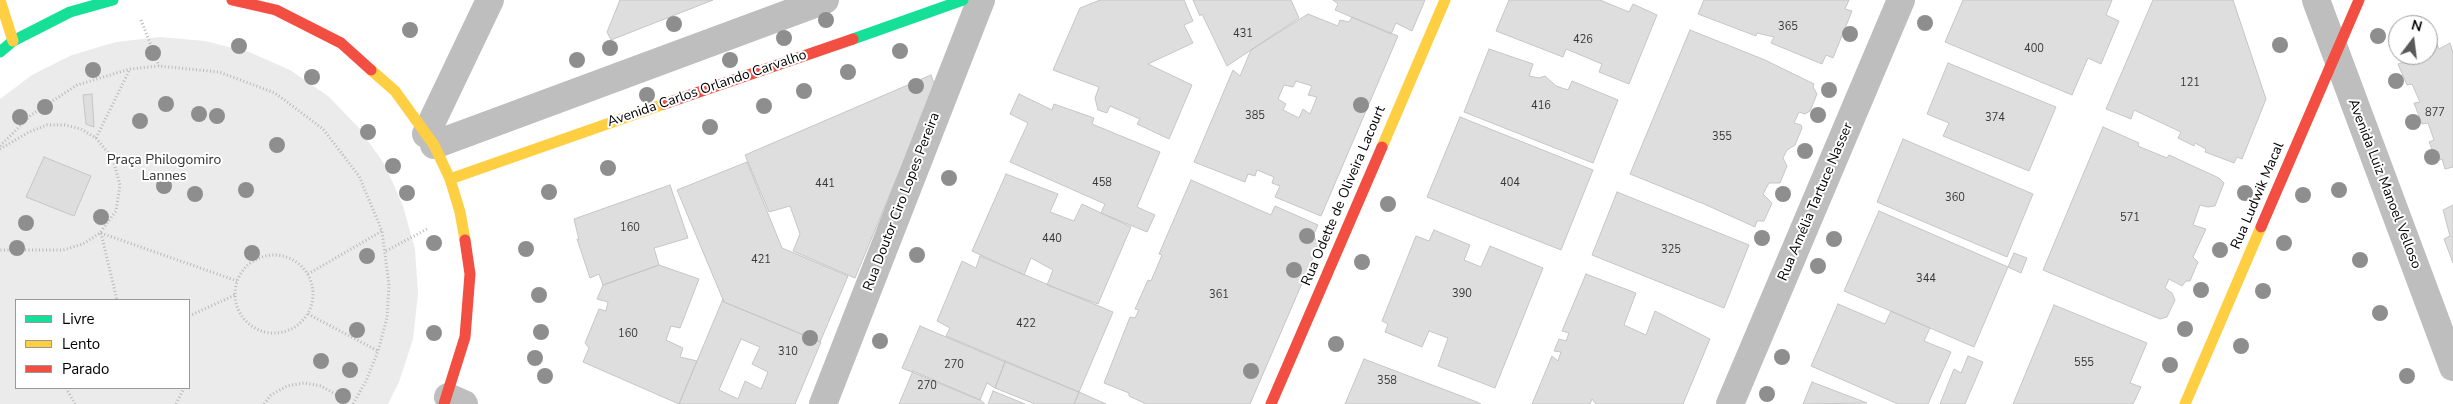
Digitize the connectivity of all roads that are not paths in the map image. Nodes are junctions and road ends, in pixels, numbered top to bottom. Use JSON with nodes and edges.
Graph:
{"nodes":[{"id":1,"x":0,"y":0,"type":"edge"},
{"id":2,"x":113,"y":0,"type":"edge"},
{"id":3,"x":232,"y":0,"type":"edge"},
{"id":4,"x":490,"y":0,"type":"edge"},
{"id":5,"x":825,"y":0,"type":"edge"},
{"id":6,"x":964,"y":0,"type":"edge"},
{"id":7,"x":981,"y":0,"type":"edge"},
{"id":8,"x":1445,"y":0,"type":"edge"},
{"id":9,"x":1901,"y":0,"type":"edge"},
{"id":10,"x":2316,"y":0,"type":"edge"},
{"id":11,"x":2359,"y":0,"type":"edge"},
{"id":12,"x":77,"y":5,"type":"edge"},
{"id":13,"x":13,"y":41,"type":"junction"},
{"id":14,"x":0,"y":52,"type":"edge"},
{"id":15,"x":2336,"y":54,"type":"junction"},
{"id":16,"x":430,"y":139,"type":"junction"},
{"id":17,"x":450,"y":179,"type":"junction"},
{"id":18,"x":2453,"y":367,"type":"edge"},
{"id":19,"x":452,"y":402,"type":"edge"},
{"id":20,"x":823,"y":404,"type":"edge"},
{"id":21,"x":1270,"y":404,"type":"edge"},
{"id":22,"x":1730,"y":404,"type":"edge"},
{"id":23,"x":2185,"y":404,"type":"edge"}],
"edges":[{"from":1,"to":13,"type":"street"},
{"from":2,"to":12,"type":"street"},
{"from":3,"to":16,"type":"street"},
{"from":4,"to":16,"type":"street"},
{"from":5,"to":16,"type":"street"},
{"from":6,"to":17,"type":"street","name":"Avenida Carlos Orlando Carvalho"},
{"from":7,"to":20,"type":"street","name":"Rua Doutor Ciro Lopes Pereira"},
{"from":8,"to":21,"type":"street","name":"Rua Odette de Oliveira Lacourt"},
{"from":9,"to":22,"type":"street","name":"Rua Amélia Tartuce Nasser"},
{"from":10,"to":15,"type":"street","name":"Avenida Luiz Manoel Velloso"},
{"from":11,"to":15,"type":"street","name":"Rua Ludwik Macal"},
{"from":12,"to":13,"type":"street"},
{"from":13,"to":14,"type":"street"},
{"from":15,"to":18,"type":"street","name":"Avenida Luiz Manoel Velloso"},
{"from":15,"to":23,"type":"street","name":"Rua Ludwik Macal"},
{"from":16,"to":17,"type":"street"},
{"from":17,"to":19,"type":"street"}]}
